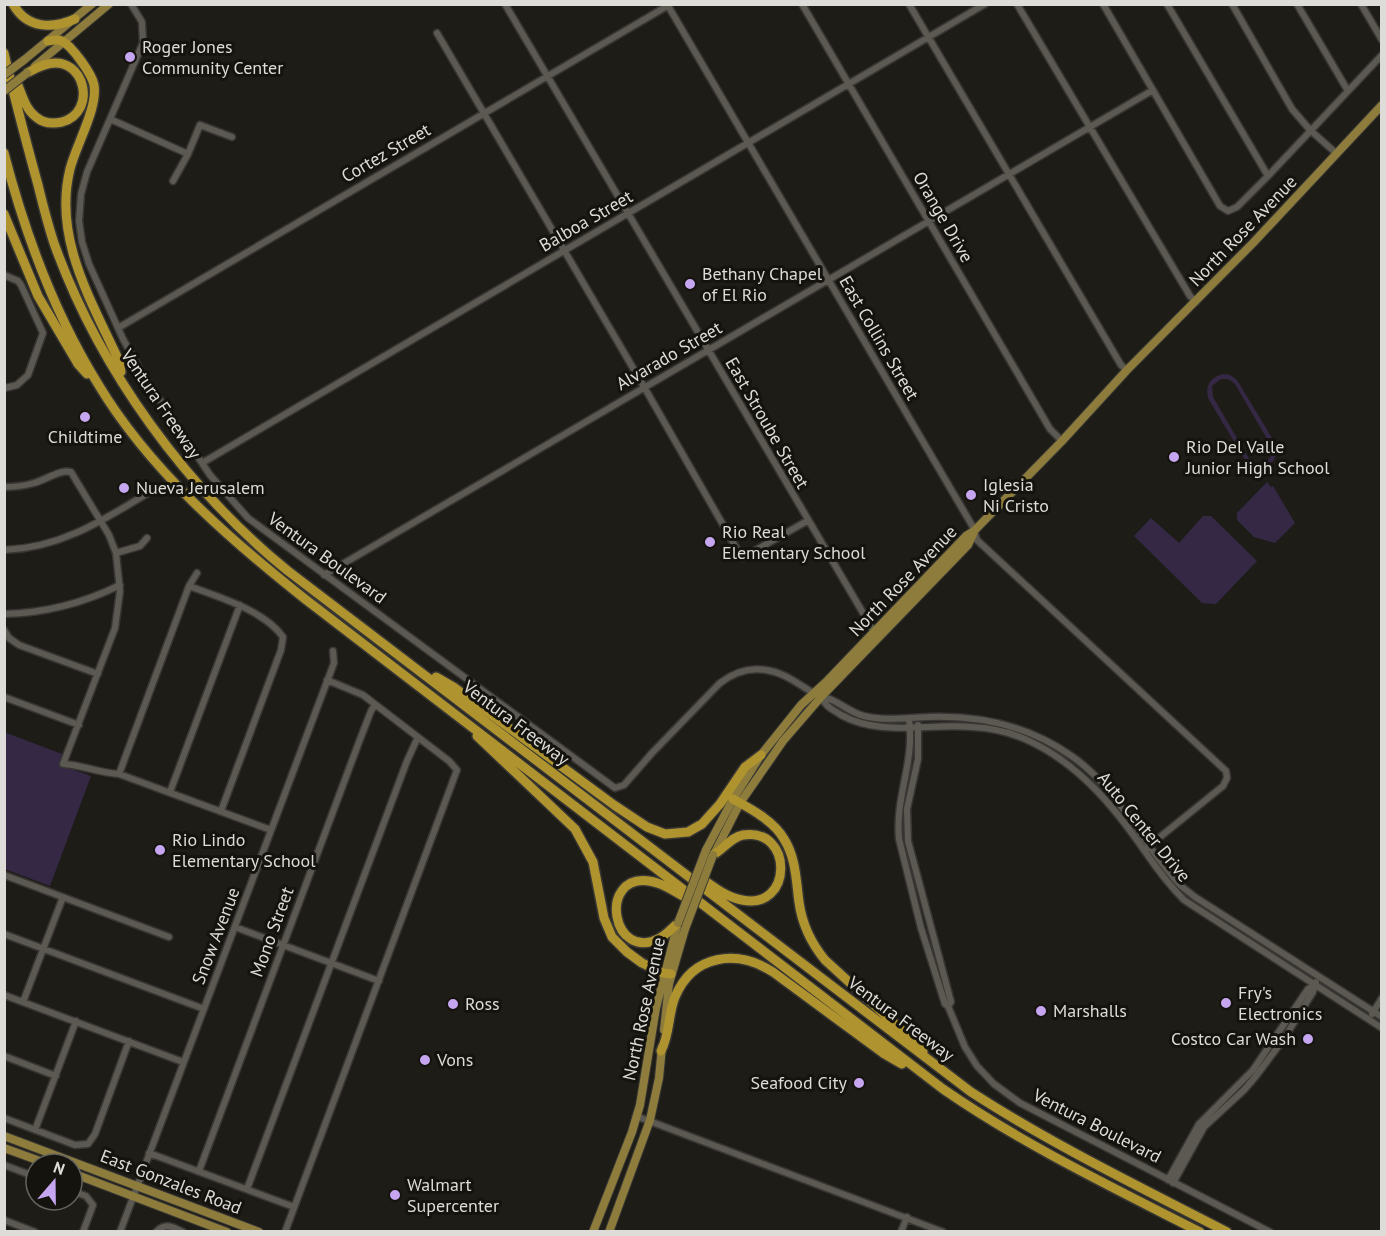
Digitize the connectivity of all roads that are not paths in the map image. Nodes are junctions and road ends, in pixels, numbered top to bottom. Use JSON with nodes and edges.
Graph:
{"nodes":[{"id":1,"x":13,"y":4,"type":"edge"},
{"id":2,"x":92,"y":4,"type":"edge"},
{"id":3,"x":109,"y":4,"type":"edge"},
{"id":4,"x":131,"y":4,"type":"edge"},
{"id":5,"x":505,"y":4,"type":"edge"},
{"id":6,"x":802,"y":4,"type":"edge"},
{"id":7,"x":909,"y":4,"type":"edge"},
{"id":8,"x":985,"y":4,"type":"edge"},
{"id":9,"x":1017,"y":4,"type":"edge"},
{"id":10,"x":1103,"y":4,"type":"edge"},
{"id":11,"x":1167,"y":4,"type":"edge"},
{"id":12,"x":1232,"y":4,"type":"edge"},
{"id":13,"x":1297,"y":4,"type":"edge"},
{"id":14,"x":1361,"y":4,"type":"edge"},
{"id":15,"x":668,"y":5,"type":"edge"},
{"id":16,"x":75,"y":19,"type":"junction"},
{"id":17,"x":437,"y":33,"type":"dead end"},
{"id":18,"x":929,"y":37,"type":"junction"},
{"id":19,"x":1382,"y":40,"type":"edge"},
{"id":20,"x":48,"y":41,"type":"junction"},
{"id":21,"x":64,"y":42,"type":"junction"},
{"id":22,"x":4,"y":53,"type":"edge"},
{"id":23,"x":1382,"y":55,"type":"edge"},
{"id":24,"x":6,"y":71,"type":"edge"},
{"id":25,"x":27,"y":73,"type":"junction"},
{"id":26,"x":547,"y":77,"type":"junction"},
{"id":27,"x":849,"y":83,"type":"junction"},
{"id":28,"x":1153,"y":90,"type":"junction"},
{"id":29,"x":4,"y":91,"type":"edge"},
{"id":30,"x":1348,"y":92,"type":"junction"},
{"id":31,"x":1382,"y":105,"type":"edge"},
{"id":32,"x":484,"y":113,"type":"junction"},
{"id":33,"x":110,"y":119,"type":"junction"},
{"id":34,"x":1089,"y":127,"type":"junction"},
{"id":35,"x":1310,"y":130,"type":"junction"},
{"id":36,"x":232,"y":137,"type":"dead end"},
{"id":37,"x":748,"y":143,"type":"junction"},
{"id":38,"x":4,"y":153,"type":"edge"},
{"id":39,"x":188,"y":154,"type":"junction"},
{"id":40,"x":1337,"y":154,"type":"junction"},
{"id":41,"x":1009,"y":174,"type":"junction"},
{"id":42,"x":1268,"y":176,"type":"junction"},
{"id":43,"x":173,"y":181,"type":"dead end"},
{"id":44,"x":4,"y":214,"type":"edge"},
{"id":45,"x":627,"y":214,"type":"junction"},
{"id":46,"x":928,"y":221,"type":"junction"},
{"id":47,"x":565,"y":251,"type":"junction"},
{"id":48,"x":4,"y":275,"type":"edge"},
{"id":49,"x":828,"y":280,"type":"junction"},
{"id":50,"x":1196,"y":302,"type":"junction"},
{"id":51,"x":118,"y":328,"type":"junction"},
{"id":52,"x":708,"y":351,"type":"junction"},
{"id":53,"x":1127,"y":370,"type":"junction"},
{"id":54,"x":122,"y":381,"type":"junction"},
{"id":55,"x":99,"y":386,"type":"junction"},
{"id":56,"x":5,"y":387,"type":"edge"},
{"id":57,"x":644,"y":388,"type":"junction"},
{"id":58,"x":1062,"y":441,"type":"junction"},
{"id":59,"x":202,"y":463,"type":"junction"},
{"id":60,"x":4,"y":487,"type":"edge"},
{"id":61,"x":148,"y":493,"type":"dead end"},
{"id":62,"x":102,"y":521,"type":"junction"},
{"id":63,"x":807,"y":521,"type":"junction"},
{"id":64,"x":974,"y":531,"type":"junction"},
{"id":65,"x":147,"y":538,"type":"dead end"},
{"id":66,"x":4,"y":550,"type":"edge"},
{"id":67,"x":116,"y":553,"type":"junction"},
{"id":68,"x":197,"y":573,"type":"dead end"},
{"id":69,"x":324,"y":575,"type":"junction"},
{"id":70,"x":120,"y":585,"type":"junction"},
{"id":71,"x":189,"y":586,"type":"junction"},
{"id":72,"x":240,"y":605,"type":"junction"},
{"id":73,"x":4,"y":614,"type":"edge"},
{"id":74,"x":4,"y":630,"type":"edge"},
{"id":75,"x":876,"y":635,"type":"junction"},
{"id":76,"x":333,"y":651,"type":"dead end"},
{"id":77,"x":399,"y":655,"type":"junction"},
{"id":78,"x":98,"y":674,"type":"junction"},
{"id":79,"x":327,"y":680,"type":"junction"},
{"id":80,"x":818,"y":696,"type":"junction"},
{"id":81,"x":4,"y":697,"type":"edge"},
{"id":82,"x":375,"y":705,"type":"junction"},
{"id":83,"x":461,"y":718,"type":"junction"},
{"id":84,"x":918,"y":718,"type":"junction"},
{"id":85,"x":909,"y":719,"type":"junction"},
{"id":86,"x":79,"y":725,"type":"junction"},
{"id":87,"x":910,"y":727,"type":"junction"},
{"id":88,"x":918,"y":727,"type":"junction"},
{"id":89,"x":418,"y":737,"type":"junction"},
{"id":90,"x":761,"y":755,"type":"junction"},
{"id":91,"x":119,"y":774,"type":"junction"},
{"id":92,"x":170,"y":792,"type":"junction"},
{"id":93,"x":737,"y":801,"type":"junction"},
{"id":94,"x":221,"y":812,"type":"junction"},
{"id":95,"x":271,"y":830,"type":"junction"},
{"id":96,"x":1150,"y":845,"type":"junction"},
{"id":97,"x":1144,"y":850,"type":"junction"},
{"id":98,"x":710,"y":853,"type":"junction"},
{"id":99,"x":665,"y":858,"type":"junction"},
{"id":100,"x":4,"y":875,"type":"edge"},
{"id":101,"x":63,"y":897,"type":"junction"},
{"id":102,"x":712,"y":911,"type":"junction"},
{"id":103,"x":681,"y":926,"type":"junction"},
{"id":104,"x":235,"y":927,"type":"junction"},
{"id":105,"x":4,"y":934,"type":"edge"},
{"id":106,"x":169,"y":937,"type":"dead end"},
{"id":107,"x":283,"y":945,"type":"junction"},
{"id":108,"x":43,"y":949,"type":"junction"},
{"id":109,"x":331,"y":963,"type":"junction"},
{"id":110,"x":667,"y":974,"type":"junction"},
{"id":111,"x":1319,"y":977,"type":"junction"},
{"id":112,"x":379,"y":981,"type":"junction"},
{"id":113,"x":1314,"y":986,"type":"junction"},
{"id":114,"x":4,"y":995,"type":"edge"},
{"id":115,"x":1382,"y":998,"type":"edge"},
{"id":116,"x":22,"y":1002,"type":"junction"},
{"id":117,"x":948,"y":1006,"type":"junction"},
{"id":118,"x":204,"y":1009,"type":"junction"},
{"id":119,"x":1373,"y":1012,"type":"junction"},
{"id":120,"x":1382,"y":1017,"type":"edge"},
{"id":121,"x":1368,"y":1020,"type":"junction"},
{"id":122,"x":76,"y":1022,"type":"junction"},
{"id":123,"x":1382,"y":1028,"type":"edge"},
{"id":124,"x":129,"y":1041,"type":"junction"},
{"id":125,"x":662,"y":1051,"type":"junction"},
{"id":126,"x":4,"y":1056,"type":"edge"},
{"id":127,"x":183,"y":1062,"type":"junction"},
{"id":128,"x":929,"y":1062,"type":"junction"},
{"id":129,"x":56,"y":1076,"type":"junction"},
{"id":130,"x":943,"y":1089,"type":"junction"},
{"id":131,"x":636,"y":1116,"type":"junction"},
{"id":132,"x":4,"y":1118,"type":"edge"},
{"id":133,"x":650,"y":1120,"type":"junction"},
{"id":134,"x":36,"y":1130,"type":"junction"},
{"id":135,"x":4,"y":1136,"type":"edge"},
{"id":136,"x":4,"y":1148,"type":"edge"},
{"id":137,"x":149,"y":1153,"type":"junction"},
{"id":138,"x":24,"y":1155,"type":"edge"},
{"id":139,"x":4,"y":1165,"type":"edge"},
{"id":140,"x":199,"y":1171,"type":"junction"},
{"id":141,"x":24,"y":1172,"type":"edge"},
{"id":142,"x":84,"y":1178,"type":"edge"},
{"id":143,"x":1171,"y":1181,"type":"junction"},
{"id":144,"x":136,"y":1186,"type":"junction"},
{"id":145,"x":247,"y":1189,"type":"junction"},
{"id":146,"x":84,"y":1195,"type":"edge"},
{"id":147,"x":133,"y":1196,"type":"junction"},
{"id":148,"x":294,"y":1207,"type":"junction"},
{"id":149,"x":907,"y":1217,"type":"junction"},
{"id":150,"x":7,"y":1221,"type":"edge"},
{"id":151,"x":7,"y":1232,"type":"edge"},
{"id":152,"x":35,"y":1232,"type":"edge"},
{"id":153,"x":84,"y":1232,"type":"edge"},
{"id":154,"x":120,"y":1232,"type":"edge"},
{"id":155,"x":156,"y":1232,"type":"edge"},
{"id":156,"x":183,"y":1232,"type":"edge"},
{"id":157,"x":226,"y":1232,"type":"edge"},
{"id":158,"x":259,"y":1232,"type":"edge"},
{"id":159,"x":285,"y":1232,"type":"edge"},
{"id":160,"x":593,"y":1232,"type":"edge"},
{"id":161,"x":609,"y":1232,"type":"edge"},
{"id":162,"x":901,"y":1232,"type":"edge"},
{"id":163,"x":943,"y":1232,"type":"edge"},
{"id":164,"x":1200,"y":1232,"type":"edge"},
{"id":165,"x":1227,"y":1232,"type":"edge"},
{"id":166,"x":1270,"y":1232,"type":"edge"}],
"edges":[{"from":1,"to":16,"type":"highway"},
{"from":2,"to":16,"type":"main road"},
{"from":3,"to":21,"type":"main road"},
{"from":4,"to":33,"type":"street","name":"Ventura Boulevard"},
{"from":5,"to":26,"type":"street","name":"East Stroube Street"},
{"from":6,"to":27,"type":"street","name":"Orange Drive"},
{"from":7,"to":18,"type":"street"},
{"from":8,"to":18,"type":"street","name":"Balboa Street"},
{"from":9,"to":34,"type":"street"},
{"from":10,"to":28,"type":"street"},
{"from":11,"to":42,"type":"street"},
{"from":12,"to":35,"type":"street"},
{"from":13,"to":30,"type":"street"},
{"from":14,"to":19,"type":"street"},
{"from":15,"to":26,"type":"street","name":"Cortez Street"},
{"from":15,"to":37,"type":"street","name":"East Collins Street"},
{"from":16,"to":20,"type":"main road"},
{"from":17,"to":32,"type":"street"},
{"from":18,"to":27,"type":"street","name":"Balboa Street"},
{"from":18,"to":41,"type":"street"},
{"from":20,"to":21,"type":"highway"},
{"from":20,"to":24,"type":"main road","bridge":true},
{"from":21,"to":25,"type":"main road"},
{"from":21,"to":54,"type":"highway"},
{"from":22,"to":24,"type":"highway","name":"Ventura Freeway"},
{"from":23,"to":30,"type":"street"},
{"from":24,"to":25,"type":"highway"},
{"from":24,"to":54,"type":"highway","name":"Ventura Freeway"},
{"from":25,"to":29,"type":"main road","bridge":true},
{"from":26,"to":32,"type":"street","name":"Cortez Street"},
{"from":26,"to":45,"type":"street","name":"East Stroube Street"},
{"from":27,"to":37,"type":"street","name":"Balboa Street"},
{"from":27,"to":46,"type":"street","name":"Orange Drive"},
{"from":28,"to":34,"type":"street","name":"Alvarado Street"},
{"from":28,"to":42,"type":"street"},
{"from":30,"to":35,"type":"street"},
{"from":31,"to":40,"type":"main road","name":"North Rose Avenue"},
{"from":32,"to":47,"type":"street"},
{"from":32,"to":51,"type":"street","name":"Cortez Street"},
{"from":33,"to":39,"type":"street"},
{"from":33,"to":51,"type":"street","name":"Ventura Boulevard"},
{"from":34,"to":41,"type":"street","name":"Alvarado Street"},
{"from":34,"to":50,"type":"street"},
{"from":35,"to":40,"type":"street"},
{"from":35,"to":42,"type":"street"},
{"from":36,"to":39,"type":"street"},
{"from":37,"to":45,"type":"street","name":"Balboa Street"},
{"from":37,"to":49,"type":"street","name":"East Collins Street"},
{"from":38,"to":55,"type":"highway","name":"Ventura Freeway"},
{"from":39,"to":43,"type":"street"},
{"from":40,"to":50,"type":"main road","name":"North Rose Avenue"},
{"from":41,"to":46,"type":"street","name":"Alvarado Street"},
{"from":41,"to":53,"type":"street"},
{"from":44,"to":55,"type":"highway"},
{"from":45,"to":47,"type":"street","name":"Balboa Street"},
{"from":45,"to":52,"type":"street","name":"East Stroube Street"},
{"from":46,"to":49,"type":"street","name":"Alvarado Street"},
{"from":46,"to":58,"type":"street","name":"Orange Drive"},
{"from":47,"to":57,"type":"street"},
{"from":47,"to":59,"type":"street","name":"Balboa Street"},
{"from":48,"to":56,"type":"street"},
{"from":49,"to":52,"type":"street","name":"Alvarado Street"},
{"from":49,"to":64,"type":"street","name":"East Collins Street"},
{"from":50,"to":53,"type":"main road","name":"North Rose Avenue"},
{"from":51,"to":59,"type":"street","name":"Ventura Boulevard"},
{"from":52,"to":57,"type":"street","name":"Alvarado Street"},
{"from":52,"to":63,"type":"street","name":"East Stroube Street"},
{"from":53,"to":58,"type":"main road","name":"North Rose Avenue"},
{"from":54,"to":77,"type":"highway","name":"Ventura Freeway"},
{"from":55,"to":83,"type":"highway","name":"Ventura Freeway"},
{"from":57,"to":63,"type":"street"},
{"from":57,"to":69,"type":"street","name":"Alvarado Street"},
{"from":58,"to":64,"type":"main road","name":"North Rose Avenue"},
{"from":59,"to":69,"type":"street","name":"Ventura Boulevard"},
{"from":60,"to":62,"type":"street"},
{"from":61,"to":62,"type":"street"},
{"from":62,"to":66,"type":"street"},
{"from":62,"to":67,"type":"street"},
{"from":63,"to":75,"type":"street","name":"East Stroube Street"},
{"from":64,"to":75,"type":"main road","name":"North Rose Avenue"},
{"from":64,"to":96,"type":"street","name":"East Collins Street"},
{"from":65,"to":67,"type":"street"},
{"from":67,"to":70,"type":"street"},
{"from":68,"to":71,"type":"street"},
{"from":69,"to":80,"type":"street","name":"Ventura Boulevard"},
{"from":70,"to":73,"type":"street"},
{"from":70,"to":78,"type":"street"},
{"from":71,"to":72,"type":"street"},
{"from":71,"to":91,"type":"street"},
{"from":72,"to":92,"type":"street"},
{"from":72,"to":94,"type":"street"},
{"from":74,"to":78,"type":"street"},
{"from":75,"to":80,"type":"main road","name":"North Rose Avenue"},
{"from":76,"to":79,"type":"street","name":"Snow Avenue"},
{"from":77,"to":90,"type":"highway"},
{"from":77,"to":99,"type":"highway","name":"Ventura Freeway"},
{"from":78,"to":86,"type":"street"},
{"from":79,"to":82,"type":"street"},
{"from":79,"to":95,"type":"street","name":"Snow Avenue"},
{"from":80,"to":85,"type":"street","name":"Auto Center Drive"},
{"from":80,"to":87,"type":"street","name":"Auto Center Drive"},
{"from":80,"to":90,"type":"main road","name":"North Rose Avenue"},
{"from":80,"to":93,"type":"main road","name":"North Rose Avenue"},
{"from":81,"to":86,"type":"street"},
{"from":82,"to":89,"type":"street"},
{"from":82,"to":107,"type":"street","name":"Mono Street"},
{"from":83,"to":102,"type":"highway","name":"Ventura Freeway"},
{"from":83,"to":110,"type":"highway"},
{"from":84,"to":85,"type":"street","name":"Auto Center Drive"},
{"from":84,"to":88,"type":"street","name":"Ventura Boulevard"},
{"from":84,"to":96,"type":"street","name":"Auto Center Drive"},
{"from":85,"to":87,"type":"street","name":"Ventura Boulevard"},
{"from":86,"to":91,"type":"street"},
{"from":87,"to":88,"type":"street","name":"Auto Center Drive"},
{"from":87,"to":117,"type":"street","name":"Ventura Boulevard"},
{"from":88,"to":97,"type":"street","name":"Auto Center Drive"},
{"from":88,"to":117,"type":"street","name":"Ventura Boulevard"},
{"from":89,"to":109,"type":"street"},
{"from":89,"to":112,"type":"street"},
{"from":90,"to":93,"type":"main road","name":"North Rose Avenue"},
{"from":91,"to":92,"type":"street"},
{"from":92,"to":94,"type":"street"},
{"from":93,"to":98,"type":"main road","name":"North Rose Avenue"},
{"from":93,"to":128,"type":"highway"},
{"from":94,"to":95,"type":"street"},
{"from":95,"to":104,"type":"street","name":"Snow Avenue"},
{"from":96,"to":97,"type":"street"},
{"from":96,"to":111,"type":"street","name":"Auto Center Drive"},
{"from":97,"to":113,"type":"street","name":"Auto Center Drive"},
{"from":98,"to":99,"type":"highway"},
{"from":98,"to":103,"type":"main road","name":"North Rose Avenue","bridge":true},
{"from":99,"to":128,"type":"highway","name":"Ventura Freeway"},
{"from":100,"to":101,"type":"street"},
{"from":101,"to":106,"type":"street"},
{"from":101,"to":108,"type":"street"},
{"from":102,"to":103,"type":"highway"},
{"from":102,"to":130,"type":"highway","name":"Ventura Freeway"},
{"from":103,"to":110,"type":"main road","name":"North Rose Avenue"},
{"from":104,"to":107,"type":"street"},
{"from":104,"to":118,"type":"street","name":"Snow Avenue"},
{"from":105,"to":108,"type":"street"},
{"from":107,"to":109,"type":"street"},
{"from":107,"to":140,"type":"street","name":"Mono Street"},
{"from":108,"to":116,"type":"street"},
{"from":108,"to":118,"type":"street"},
{"from":109,"to":112,"type":"street"},
{"from":109,"to":145,"type":"street"},
{"from":110,"to":125,"type":"main road","name":"North Rose Avenue"},
{"from":110,"to":131,"type":"main road","name":"North Rose Avenue"},
{"from":111,"to":113,"type":"street"},
{"from":111,"to":119,"type":"street","name":"Auto Center Drive"},
{"from":112,"to":148,"type":"street"},
{"from":113,"to":121,"type":"street","name":"Auto Center Drive"},
{"from":113,"to":143,"type":"street"},
{"from":114,"to":116,"type":"street"},
{"from":115,"to":119,"type":"street"},
{"from":116,"to":122,"type":"street"},
{"from":117,"to":143,"type":"street","name":"Ventura Boulevard"},
{"from":118,"to":127,"type":"street","name":"Snow Avenue"},
{"from":119,"to":120,"type":"street","name":"Auto Center Drive"},
{"from":119,"to":121,"type":"street"},
{"from":121,"to":123,"type":"street","name":"Auto Center Drive"},
{"from":122,"to":124,"type":"street"},
{"from":122,"to":129,"type":"street"},
{"from":124,"to":127,"type":"street"},
{"from":124,"to":134,"type":"street"},
{"from":125,"to":130,"type":"highway"},
{"from":125,"to":133,"type":"main road","name":"North Rose Avenue"},
{"from":126,"to":129,"type":"street"},
{"from":127,"to":137,"type":"street","name":"Snow Avenue"},
{"from":128,"to":165,"type":"highway","name":"Ventura Freeway"},
{"from":129,"to":134,"type":"street"},
{"from":130,"to":164,"type":"highway","name":"Ventura Freeway"},
{"from":131,"to":133,"type":"street"},
{"from":131,"to":160,"type":"main road","name":"North Rose Avenue"},
{"from":132,"to":134,"type":"street"},
{"from":133,"to":149,"type":"street"},
{"from":133,"to":161,"type":"main road","name":"North Rose Avenue"},
{"from":135,"to":144,"type":"main road","name":"East Gonzales Road"},
{"from":136,"to":138,"type":"main road"},
{"from":137,"to":140,"type":"street"},
{"from":137,"to":144,"type":"street","name":"Snow Avenue"},
{"from":139,"to":141,"type":"street"},
{"from":140,"to":145,"type":"street"},
{"from":142,"to":147,"type":"main road","name":"East Gonzales Road"},
{"from":143,"to":166,"type":"street","name":"Ventura Boulevard"},
{"from":144,"to":147,"type":"street","name":"Snow Avenue"},
{"from":144,"to":158,"type":"main road","name":"East Gonzales Road"},
{"from":145,"to":148,"type":"street"},
{"from":146,"to":153,"type":"street"},
{"from":147,"to":154,"type":"street","name":"Snow Avenue"},
{"from":147,"to":157,"type":"main road","name":"East Gonzales Road"},
{"from":148,"to":159,"type":"street"},
{"from":149,"to":162,"type":"street"},
{"from":149,"to":163,"type":"street"},
{"from":150,"to":151,"type":"street"},
{"from":150,"to":152,"type":"street"},
{"from":155,"to":156,"type":"street"}]}
